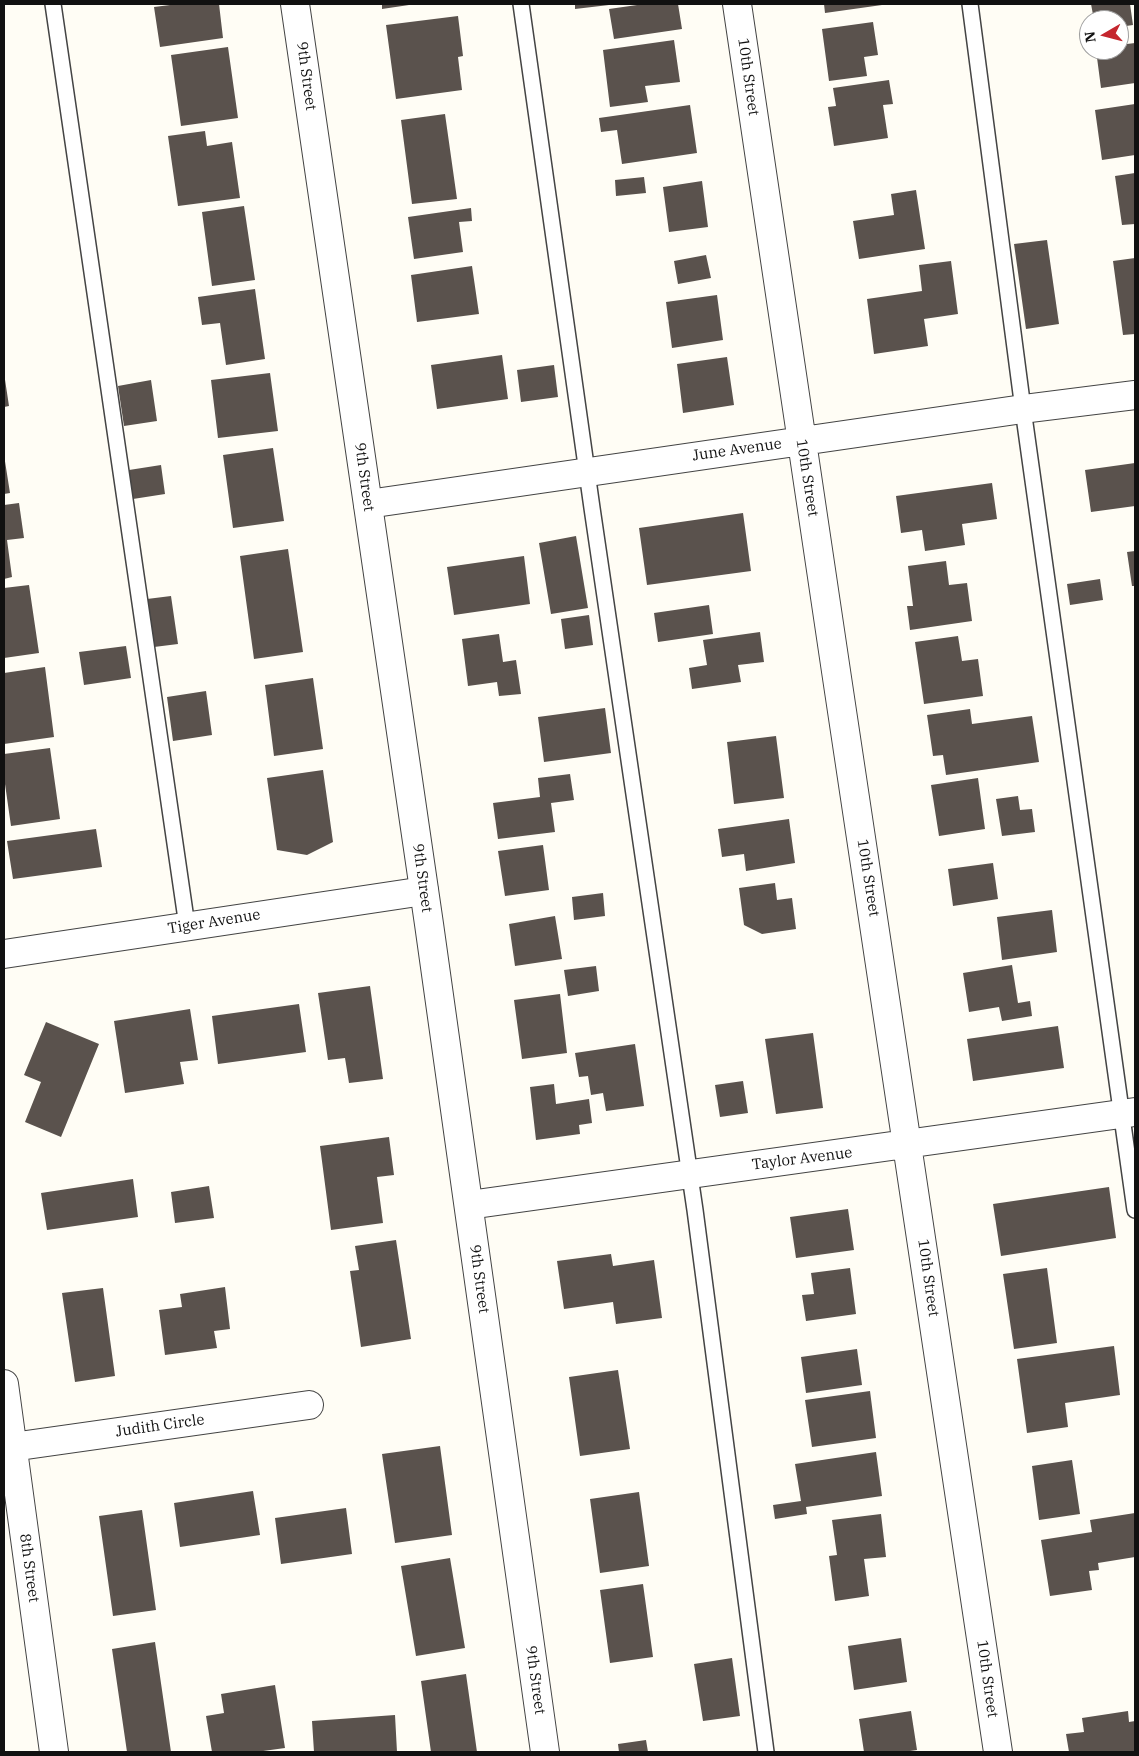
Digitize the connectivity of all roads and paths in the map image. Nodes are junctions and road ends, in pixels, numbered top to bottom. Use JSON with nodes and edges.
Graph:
{"nodes":[{"id":1,"x":53,"y":4,"type":"edge"},
{"id":2,"x":295,"y":4,"type":"edge"},
{"id":3,"x":521,"y":4,"type":"edge"},
{"id":4,"x":737,"y":4,"type":"edge"},
{"id":5,"x":970,"y":4,"type":"edge"},
{"id":6,"x":1135,"y":396,"type":"edge"},
{"id":7,"x":1023,"y":409,"type":"junction"},
{"id":8,"x":801,"y":441,"type":"junction"},
{"id":9,"x":587,"y":472,"type":"junction"},
{"id":10,"x":368,"y":504,"type":"junction"},
{"id":11,"x":424,"y":891,"type":"junction"},
{"id":12,"x":188,"y":926,"type":"junction"},
{"id":13,"x":4,"y":954,"type":"edge"},
{"id":14,"x":1128,"y":1113,"type":"edge"},
{"id":15,"x":908,"y":1145,"type":"junction"},
{"id":16,"x":690,"y":1173,"type":"junction"},
{"id":17,"x":469,"y":1205,"type":"junction"},
{"id":18,"x":1135,"y":1210,"type":"edge"},
{"id":19,"x":4,"y":1384,"type":"edge"},
{"id":20,"x":309,"y":1405,"type":"dead end"},
{"id":21,"x":12,"y":1447,"type":"junction"},
{"id":22,"x":54,"y":1752,"type":"edge"},
{"id":23,"x":545,"y":1752,"type":"edge"},
{"id":24,"x":766,"y":1752,"type":"edge"},
{"id":25,"x":998,"y":1752,"type":"edge"}],
"edges":[{"from":1,"to":12,"type":"lane"},
{"from":2,"to":10,"type":"street","name":"9th Street"},
{"from":3,"to":9,"type":"lane"},
{"from":4,"to":8,"type":"street","name":"10th Street"},
{"from":5,"to":7,"type":"lane"},
{"from":6,"to":7,"type":"street","name":"June Avenue"},
{"from":7,"to":8,"type":"street","name":"June Avenue"},
{"from":7,"to":14,"type":"lane"},
{"from":8,"to":9,"type":"street","name":"June Avenue"},
{"from":8,"to":15,"type":"street","name":"10th Street"},
{"from":9,"to":10,"type":"street","name":"June Avenue"},
{"from":9,"to":16,"type":"lane"},
{"from":10,"to":11,"type":"street","name":"9th Street"},
{"from":11,"to":12,"type":"street","name":"Tiger Avenue"},
{"from":11,"to":17,"type":"street","name":"9th Street"},
{"from":12,"to":13,"type":"street","name":"Tiger Avenue"},
{"from":14,"to":15,"type":"street","name":"Taylor Avenue"},
{"from":14,"to":18,"type":"lane"},
{"from":15,"to":16,"type":"street","name":"Taylor Avenue"},
{"from":15,"to":25,"type":"street","name":"10th Street"},
{"from":16,"to":17,"type":"street","name":"Taylor Avenue"},
{"from":16,"to":24,"type":"lane"},
{"from":17,"to":23,"type":"street","name":"9th Street"},
{"from":19,"to":21,"type":"street","name":"8th Street"},
{"from":20,"to":21,"type":"street","name":"Judith Circle"},
{"from":21,"to":22,"type":"street","name":"8th Street"}]}
